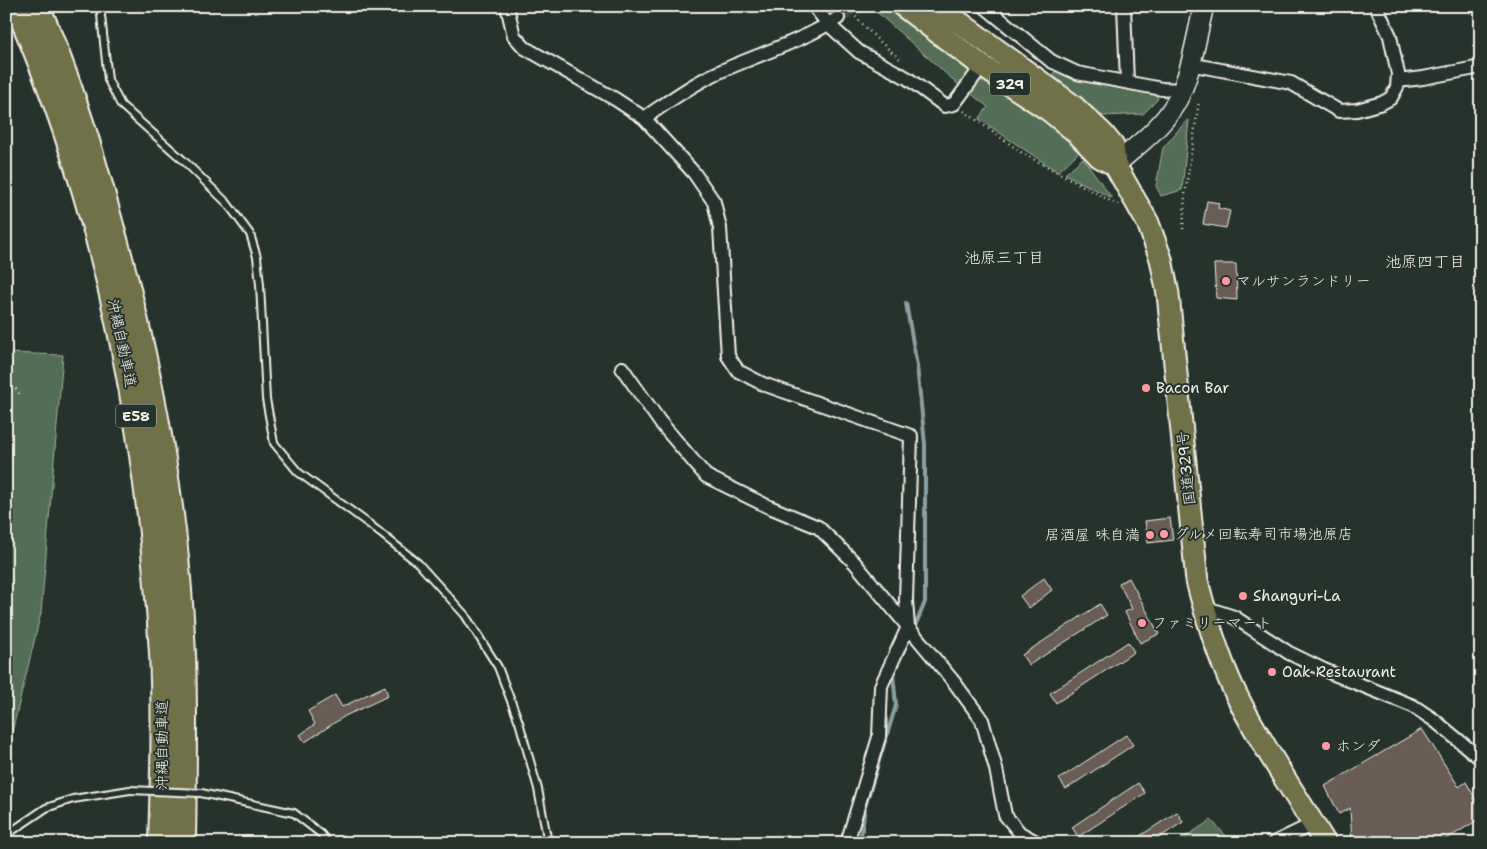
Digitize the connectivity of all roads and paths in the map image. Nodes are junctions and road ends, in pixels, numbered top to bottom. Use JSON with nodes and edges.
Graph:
{"nodes":[{"id":1,"x":17,"y":6,"type":"edge"},
{"id":2,"x":37,"y":6,"type":"edge"},
{"id":3,"x":100,"y":6,"type":"edge"},
{"id":4,"x":507,"y":6,"type":"edge"},
{"id":5,"x":814,"y":6,"type":"edge"},
{"id":6,"x":845,"y":6,"type":"edge"},
{"id":7,"x":903,"y":6,"type":"edge"},
{"id":8,"x":937,"y":6,"type":"edge"},
{"id":9,"x":984,"y":6,"type":"edge"},
{"id":10,"x":1124,"y":6,"type":"edge"},
{"id":11,"x":1204,"y":6,"type":"edge"},
{"id":12,"x":1376,"y":6,"type":"edge"},
{"id":13,"x":833,"y":21,"type":"junction"},
{"id":14,"x":1052,"y":61,"type":"junction"},
{"id":15,"x":904,"y":63,"type":"dead end"},
{"id":16,"x":1189,"y":64,"type":"junction"},
{"id":17,"x":982,"y":66,"type":"junction"},
{"id":18,"x":1481,"y":67,"type":"edge"},
{"id":19,"x":1398,"y":81,"type":"junction"},
{"id":20,"x":1127,"y":82,"type":"junction"},
{"id":21,"x":1040,"y":83,"type":"junction"},
{"id":22,"x":1182,"y":90,"type":"junction"},
{"id":23,"x":1198,"y":100,"type":"dead end"},
{"id":24,"x":954,"y":104,"type":"junction"},
{"id":25,"x":644,"y":118,"type":"junction"},
{"id":26,"x":1115,"y":165,"type":"junction"},
{"id":27,"x":1118,"y":206,"type":"dead end"},
{"id":28,"x":1183,"y":229,"type":"dead end"},
{"id":29,"x":622,"y":368,"type":"dead end"},
{"id":30,"x":6,"y":386,"type":"edge"},
{"id":31,"x":20,"y":395,"type":"dead end"},
{"id":32,"x":1204,"y":607,"type":"junction"},
{"id":33,"x":908,"y":627,"type":"junction"},
{"id":34,"x":1481,"y":759,"type":"edge"},
{"id":35,"x":1313,"y":824,"type":"junction"},
{"id":36,"x":6,"y":835,"type":"edge"},
{"id":37,"x":161,"y":843,"type":"edge"},
{"id":38,"x":183,"y":843,"type":"edge"},
{"id":39,"x":328,"y":843,"type":"edge"},
{"id":40,"x":548,"y":843,"type":"edge"},
{"id":41,"x":847,"y":843,"type":"edge"},
{"id":42,"x":1038,"y":843,"type":"edge"},
{"id":43,"x":1274,"y":843,"type":"edge"},
{"id":44,"x":1325,"y":843,"type":"edge"}],
"edges":[{"from":1,"to":37,"type":"highway","name":"沖縄自動車道","number":"E58"},
{"from":2,"to":38,"type":"highway","name":"沖縄自動車道","number":"E58"},
{"from":3,"to":40,"type":"lane"},
{"from":4,"to":25,"type":"street"},
{"from":5,"to":13,"type":"street"},
{"from":6,"to":15,"type":"path"},
{"from":7,"to":17,"type":"highway","name":"国道329号","number":"329"},
{"from":8,"to":21,"type":"highway","name":"国道329号","number":"329"},
{"from":9,"to":14,"type":"street"},
{"from":10,"to":20,"type":"street"},
{"from":11,"to":16,"type":"main road"},
{"from":12,"to":19,"type":"street"},
{"from":13,"to":24,"type":"street"},
{"from":13,"to":25,"type":"street"},
{"from":14,"to":20,"type":"street"},
{"from":14,"to":21,"type":"street"},
{"from":16,"to":19,"type":"street"},
{"from":16,"to":22,"type":"main road"},
{"from":17,"to":24,"type":"street"},
{"from":17,"to":26,"type":"highway","name":"国道329号","number":"329"},
{"from":18,"to":19,"type":"street"},
{"from":20,"to":22,"type":"street"},
{"from":21,"to":26,"type":"highway","name":"国道329号","number":"329"},
{"from":22,"to":26,"type":"main road"},
{"from":23,"to":28,"type":"path"},
{"from":24,"to":27,"type":"path"},
{"from":25,"to":33,"type":"street"},
{"from":26,"to":32,"type":"highway","name":"国道329号","number":"329"},
{"from":29,"to":33,"type":"street"},
{"from":30,"to":31,"type":"path"},
{"from":32,"to":34,"type":"street"},
{"from":32,"to":35,"type":"highway","name":"国道329号","number":"329"},
{"from":33,"to":41,"type":"street"},
{"from":33,"to":42,"type":"street"},
{"from":35,"to":43,"type":"street"},
{"from":35,"to":44,"type":"highway","name":"国道329号","number":"329"},
{"from":36,"to":39,"type":"lane","bridge":true}]}
